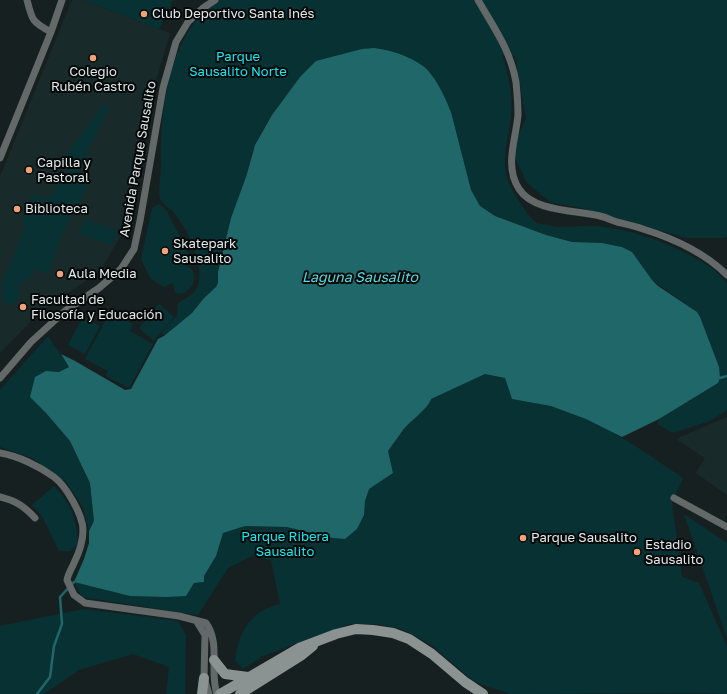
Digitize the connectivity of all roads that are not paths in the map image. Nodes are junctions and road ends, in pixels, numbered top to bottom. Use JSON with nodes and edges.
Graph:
{"nodes":[{"id":1,"x":27,"y":0,"type":"edge"},
{"id":2,"x":62,"y":0,"type":"edge"},
{"id":3,"x":215,"y":0,"type":"edge"},
{"id":4,"x":478,"y":0,"type":"edge"},
{"id":5,"x":51,"y":32,"type":"junction"},
{"id":6,"x":0,"y":158,"type":"edge"},
{"id":7,"x":727,"y":275,"type":"edge"},
{"id":8,"x":0,"y":378,"type":"edge"},
{"id":9,"x":0,"y":453,"type":"edge"},
{"id":10,"x":0,"y":497,"type":"edge"},
{"id":11,"x":674,"y":498,"type":"dead end"},
{"id":12,"x":35,"y":518,"type":"dead end"},
{"id":13,"x":727,"y":527,"type":"edge"},
{"id":14,"x":197,"y":622,"type":"junction"},
{"id":15,"x":317,"y":642,"type":"junction"},
{"id":16,"x":214,"y":660,"type":"junction"},
{"id":17,"x":248,"y":677,"type":"junction"},
{"id":18,"x":204,"y":678,"type":"junction"},
{"id":19,"x":202,"y":694,"type":"edge"},
{"id":20,"x":209,"y":694,"type":"edge"},
{"id":21,"x":219,"y":694,"type":"edge"},
{"id":22,"x":240,"y":694,"type":"edge"},
{"id":23,"x":483,"y":694,"type":"edge"}],
"edges":[{"from":1,"to":5,"type":"street"},
{"from":2,"to":5,"type":"street"},
{"from":3,"to":8,"type":"street","name":"Avenida Parque Sausalito"},
{"from":4,"to":7,"type":"street"},
{"from":5,"to":6,"type":"street"},
{"from":9,"to":14,"type":"street"},
{"from":10,"to":12,"type":"street"},
{"from":11,"to":13,"type":"street"},
{"from":14,"to":16,"type":"street"},
{"from":14,"to":18,"type":"street"},
{"from":15,"to":17,"type":"main road"},
{"from":15,"to":22,"type":"main road"},
{"from":15,"to":23,"type":"main road"},
{"from":16,"to":17,"type":"main road"},
{"from":16,"to":21,"type":"street"},
{"from":17,"to":21,"type":"main road"},
{"from":18,"to":19,"type":"main road"},
{"from":18,"to":20,"type":"street"}]}
